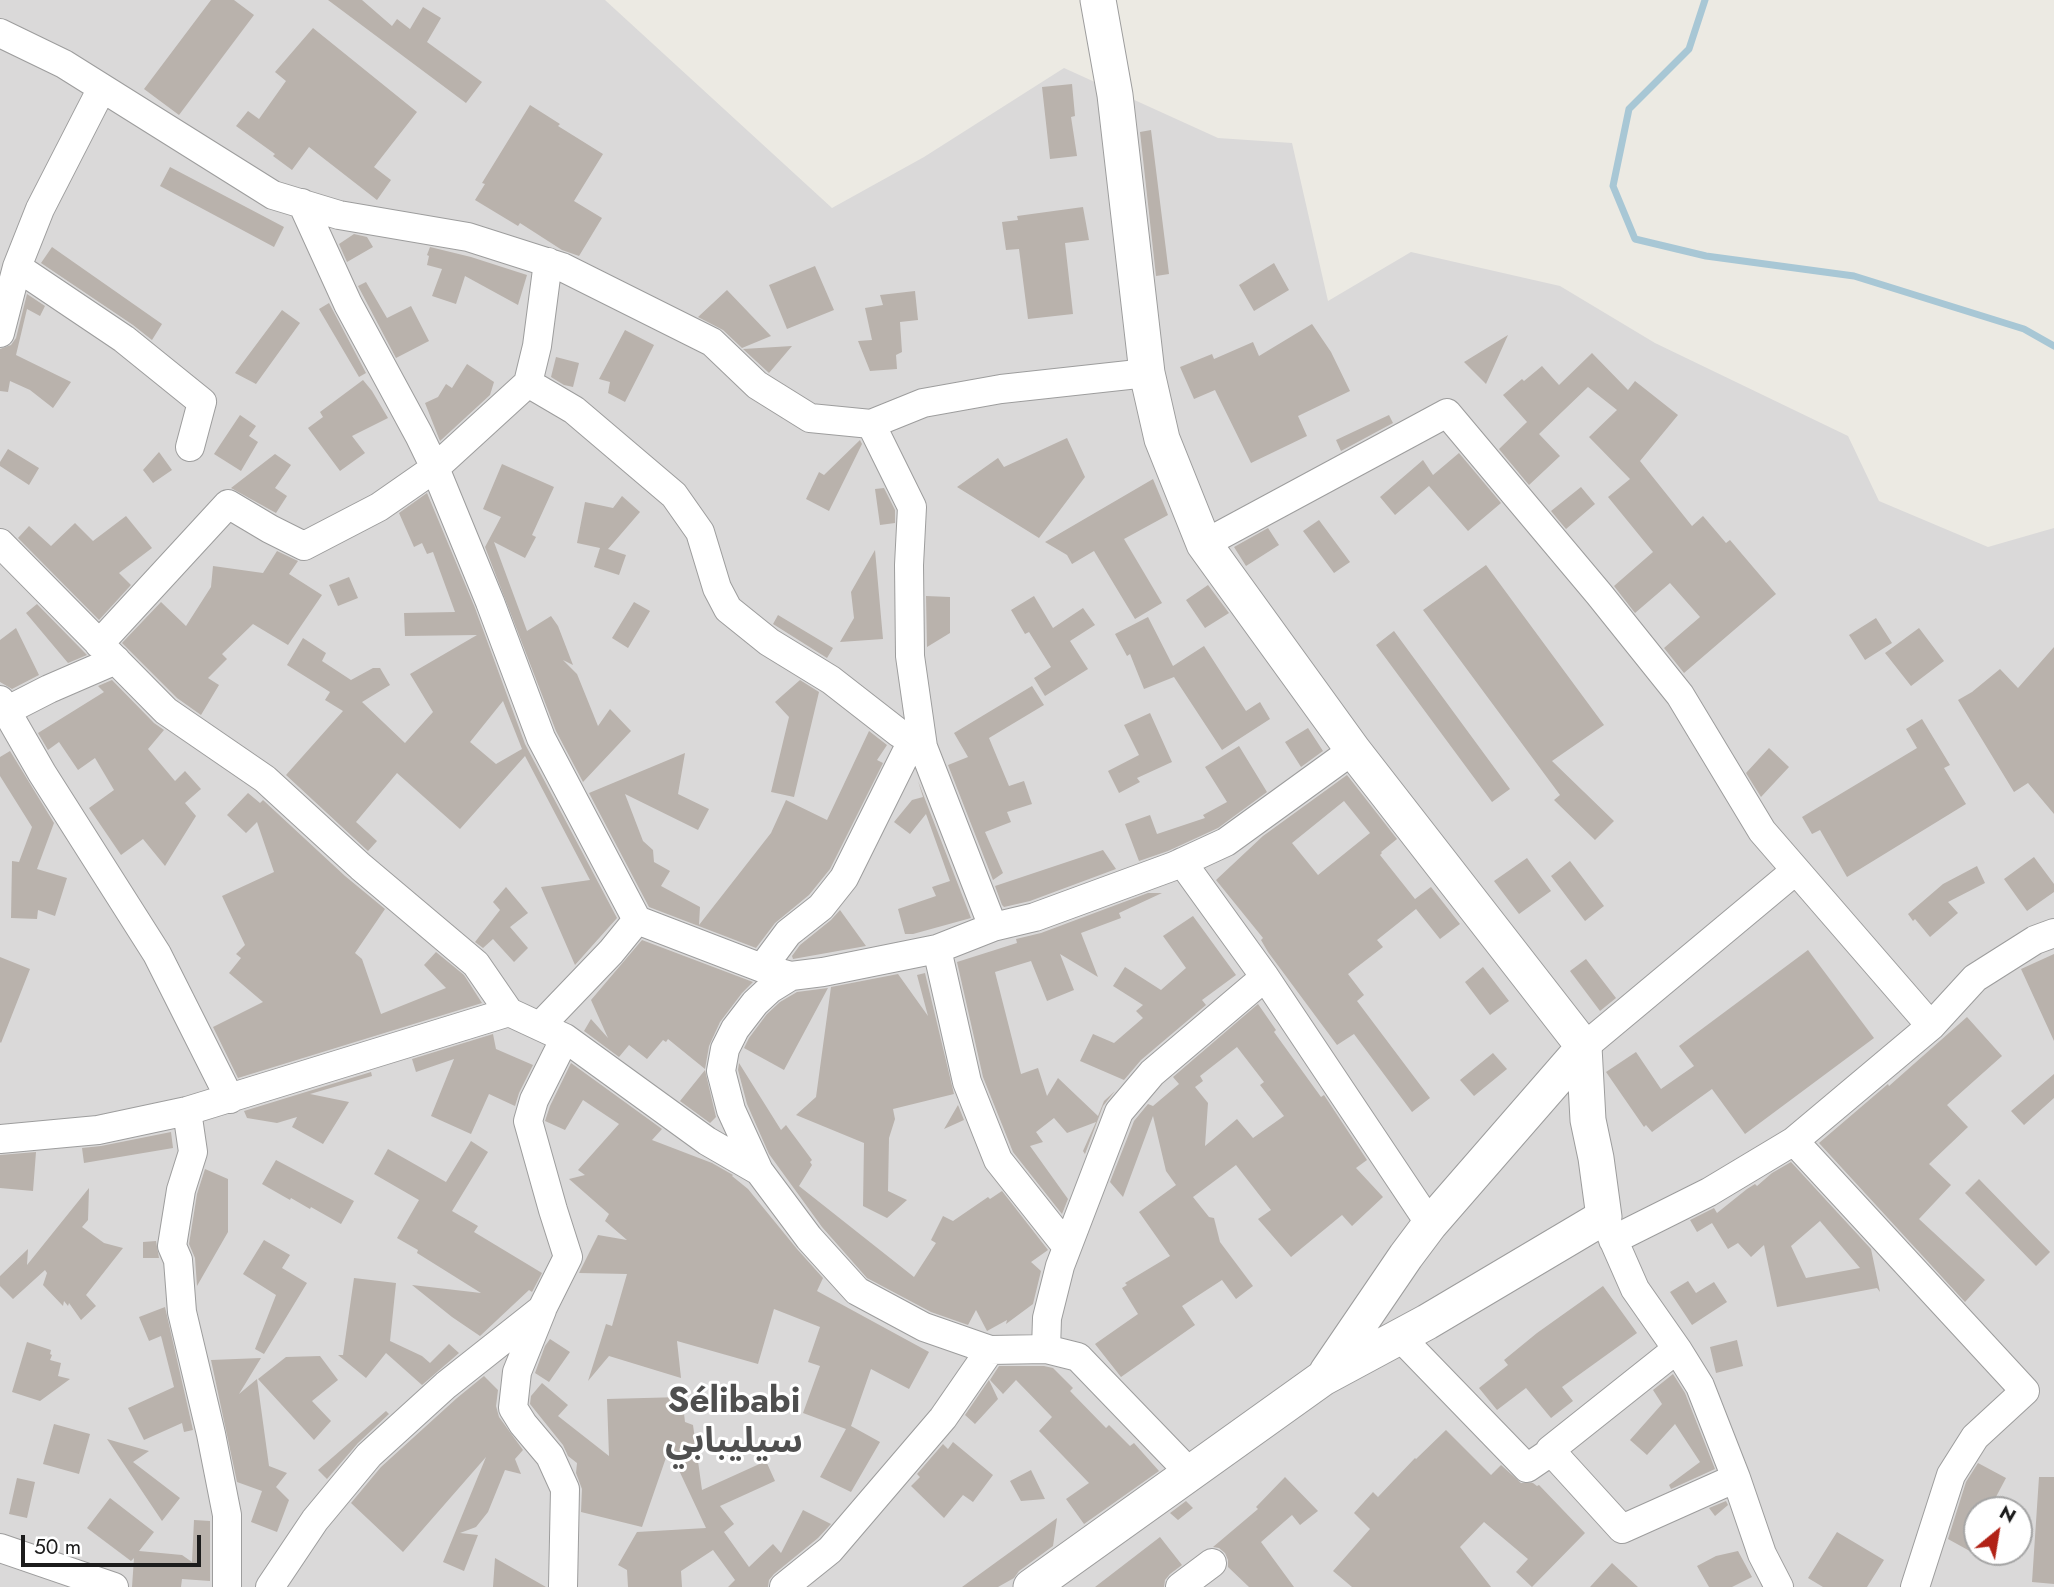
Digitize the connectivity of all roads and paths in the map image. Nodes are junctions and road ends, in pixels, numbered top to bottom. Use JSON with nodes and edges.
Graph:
{"nodes":[{"id":1,"x":1098,"y":0,"type":"edge"},
{"id":2,"x":0,"y":33,"type":"edge"},
{"id":3,"x":102,"y":88,"type":"junction"},
{"id":4,"x":302,"y":204,"type":"junction"},
{"id":5,"x":548,"y":262,"type":"junction"},
{"id":6,"x":17,"y":267,"type":"junction"},
{"id":7,"x":0,"y":333,"type":"edge"},
{"id":8,"x":1147,"y":373,"type":"junction"},
{"id":9,"x":528,"y":383,"type":"junction"},
{"id":10,"x":871,"y":424,"type":"junction"},
{"id":11,"x":190,"y":447,"type":"dead end"},
{"id":12,"x":435,"y":468,"type":"junction"},
{"id":13,"x":0,"y":543,"type":"edge"},
{"id":14,"x":1204,"y":544,"type":"junction"},
{"id":15,"x":107,"y":652,"type":"junction"},
{"id":16,"x":3,"y":706,"type":"edge"},
{"id":17,"x":918,"y":744,"type":"junction"},
{"id":18,"x":1353,"y":750,"type":"junction"},
{"id":19,"x":1182,"y":862,"type":"junction"},
{"id":20,"x":1795,"y":871,"type":"junction"},
{"id":21,"x":637,"y":920,"type":"junction"},
{"id":22,"x":993,"y":927,"type":"junction"},
{"id":23,"x":2054,"y":933,"type":"edge"},
{"id":24,"x":937,"y":949,"type":"junction"},
{"id":25,"x":762,"y":968,"type":"junction"},
{"id":26,"x":791,"y":976,"type":"junction"},
{"id":27,"x":1265,"y":977,"type":"junction"},
{"id":28,"x":509,"y":1012,"type":"junction"},
{"id":29,"x":1931,"y":1026,"type":"junction"},
{"id":30,"x":553,"y":1031,"type":"junction"},
{"id":31,"x":1584,"y":1047,"type":"junction"},
{"id":32,"x":230,"y":1099,"type":"junction"},
{"id":33,"x":187,"y":1111,"type":"junction"},
{"id":34,"x":0,"y":1139,"type":"edge"},
{"id":35,"x":1794,"y":1142,"type":"junction"},
{"id":36,"x":759,"y":1171,"type":"junction"},
{"id":37,"x":1430,"y":1224,"type":"junction"},
{"id":38,"x":1608,"y":1229,"type":"junction"},
{"id":39,"x":1067,"y":1247,"type":"junction"},
{"id":40,"x":542,"y":1309,"type":"junction"},
{"id":41,"x":1400,"y":1337,"type":"junction"},
{"id":42,"x":1046,"y":1349,"type":"junction"},
{"id":43,"x":1677,"y":1349,"type":"junction"},
{"id":44,"x":990,"y":1350,"type":"junction"},
{"id":45,"x":1323,"y":1378,"type":"junction"},
{"id":46,"x":1552,"y":1451,"type":"junction"},
{"id":47,"x":1189,"y":1472,"type":"junction"},
{"id":48,"x":1736,"y":1478,"type":"junction"},
{"id":49,"x":0,"y":1548,"type":"edge"},
{"id":50,"x":1212,"y":1563,"type":"dead end"},
{"id":51,"x":114,"y":1587,"type":"edge"},
{"id":52,"x":227,"y":1587,"type":"edge"},
{"id":53,"x":270,"y":1587,"type":"edge"},
{"id":54,"x":562,"y":1587,"type":"edge"},
{"id":55,"x":784,"y":1587,"type":"edge"},
{"id":56,"x":1031,"y":1587,"type":"edge"},
{"id":57,"x":1180,"y":1587,"type":"edge"},
{"id":58,"x":1779,"y":1587,"type":"edge"},
{"id":59,"x":1916,"y":1587,"type":"edge"}],
"edges":[{"from":1,"to":8,"type":"street"},
{"from":2,"to":3,"type":"street"},
{"from":3,"to":4,"type":"street"},
{"from":3,"to":6,"type":"street"},
{"from":4,"to":5,"type":"street"},
{"from":4,"to":12,"type":"street"},
{"from":5,"to":9,"type":"street"},
{"from":5,"to":10,"type":"street"},
{"from":6,"to":7,"type":"street"},
{"from":6,"to":11,"type":"street"},
{"from":8,"to":10,"type":"street"},
{"from":8,"to":14,"type":"street"},
{"from":9,"to":12,"type":"street"},
{"from":9,"to":17,"type":"street"},
{"from":10,"to":17,"type":"street"},
{"from":12,"to":15,"type":"street"},
{"from":12,"to":21,"type":"street"},
{"from":13,"to":15,"type":"street"},
{"from":14,"to":18,"type":"street"},
{"from":14,"to":20,"type":"street"},
{"from":15,"to":16,"type":"street"},
{"from":15,"to":28,"type":"street"},
{"from":16,"to":32,"type":"street"},
{"from":17,"to":22,"type":"street"},
{"from":17,"to":25,"type":"street"},
{"from":18,"to":19,"type":"street"},
{"from":18,"to":31,"type":"street"},
{"from":19,"to":22,"type":"street"},
{"from":19,"to":27,"type":"street"},
{"from":20,"to":29,"type":"street"},
{"from":20,"to":31,"type":"street"},
{"from":21,"to":25,"type":"street"},
{"from":21,"to":30,"type":"street"},
{"from":22,"to":24,"type":"street"},
{"from":23,"to":29,"type":"street"},
{"from":24,"to":26,"type":"street"},
{"from":24,"to":39,"type":"street"},
{"from":25,"to":26,"type":"street"},
{"from":26,"to":36,"type":"street"},
{"from":27,"to":37,"type":"street"},
{"from":27,"to":39,"type":"street"},
{"from":28,"to":30,"type":"street"},
{"from":28,"to":32,"type":"street"},
{"from":29,"to":35,"type":"street"},
{"from":30,"to":36,"type":"street"},
{"from":30,"to":40,"type":"street"},
{"from":31,"to":37,"type":"street"},
{"from":31,"to":38,"type":"street"},
{"from":32,"to":33,"type":"street"},
{"from":33,"to":34,"type":"street"},
{"from":33,"to":52,"type":"street"},
{"from":35,"to":38,"type":"street"},
{"from":35,"to":59,"type":"street"},
{"from":36,"to":44,"type":"street"},
{"from":37,"to":45,"type":"street"},
{"from":38,"to":41,"type":"street"},
{"from":38,"to":43,"type":"street"},
{"from":39,"to":42,"type":"street"},
{"from":40,"to":53,"type":"street"},
{"from":40,"to":54,"type":"street"},
{"from":41,"to":45,"type":"street"},
{"from":41,"to":46,"type":"street"},
{"from":42,"to":44,"type":"street"},
{"from":42,"to":47,"type":"street"},
{"from":43,"to":46,"type":"street"},
{"from":43,"to":48,"type":"street"},
{"from":44,"to":55,"type":"street"},
{"from":45,"to":47,"type":"street"},
{"from":46,"to":48,"type":"street"},
{"from":47,"to":56,"type":"street"},
{"from":48,"to":58,"type":"street"},
{"from":49,"to":51,"type":"street"},
{"from":50,"to":57,"type":"street"}]}
